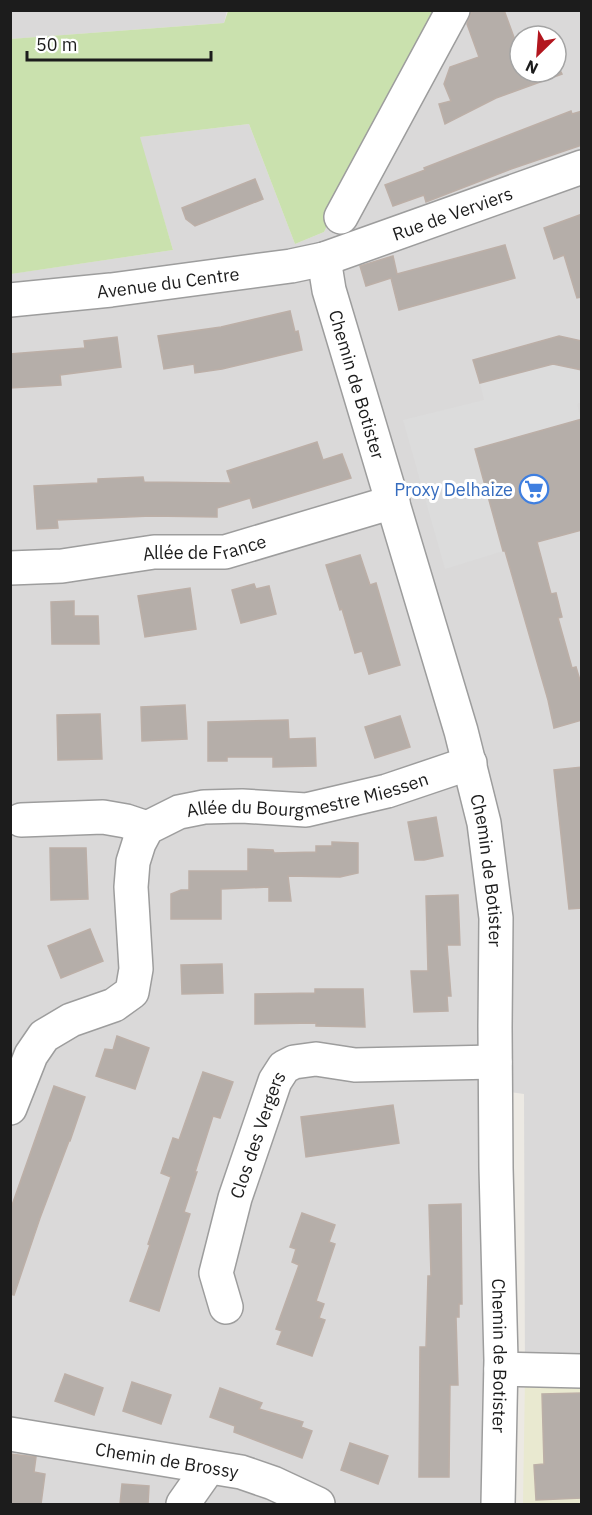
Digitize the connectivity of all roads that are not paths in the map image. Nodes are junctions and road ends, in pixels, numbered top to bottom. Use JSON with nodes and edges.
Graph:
{"nodes":[{"id":1,"x":453,"y":10,"type":"edge"},
{"id":2,"x":582,"y":167,"type":"edge"},
{"id":3,"x":341,"y":217,"type":"dead end"},
{"id":4,"x":324,"y":259,"type":"junction"},
{"id":5,"x":10,"y":300,"type":"edge"},
{"id":6,"x":393,"y":502,"type":"junction"},
{"id":7,"x":10,"y":568,"type":"edge"},
{"id":8,"x":470,"y":763,"type":"junction"},
{"id":9,"x":21,"y":820,"type":"dead end"},
{"id":10,"x":147,"y":828,"type":"junction"},
{"id":11,"x":495,"y":1062,"type":"junction"},
{"id":12,"x":10,"y":1107,"type":"edge"},
{"id":13,"x":226,"y":1307,"type":"dead end"},
{"id":14,"x":501,"y":1369,"type":"junction"},
{"id":15,"x":582,"y":1371,"type":"edge"},
{"id":16,"x":10,"y":1434,"type":"edge"},
{"id":17,"x":209,"y":1467,"type":"junction"},
{"id":18,"x":183,"y":1504,"type":"edge"},
{"id":19,"x":318,"y":1504,"type":"edge"},
{"id":20,"x":498,"y":1504,"type":"edge"}],
"edges":[{"from":1,"to":3,"type":"street"},
{"from":2,"to":4,"type":"street","name":"Rue de Verviers"},
{"from":4,"to":5,"type":"street","name":"Avenue du Centre"},
{"from":4,"to":6,"type":"street","name":"Chemin de Botister"},
{"from":6,"to":7,"type":"street","name":"Allée de France"},
{"from":6,"to":8,"type":"street","name":"Chemin de Botister"},
{"from":8,"to":10,"type":"street","name":"Allée du Bourgmestre Miessen"},
{"from":8,"to":11,"type":"street","name":"Chemin de Botister"},
{"from":9,"to":10,"type":"street"},
{"from":10,"to":12,"type":"street"},
{"from":11,"to":13,"type":"street","name":"Clos des Vergers"},
{"from":11,"to":14,"type":"street","name":"Chemin de Botister"},
{"from":14,"to":15,"type":"street"},
{"from":14,"to":20,"type":"street","name":"Chemin de Botister"},
{"from":16,"to":17,"type":"street","name":"Chemin de Brossy"},
{"from":17,"to":18,"type":"street"},
{"from":17,"to":19,"type":"street","name":"Chemin de Brossy"}]}
